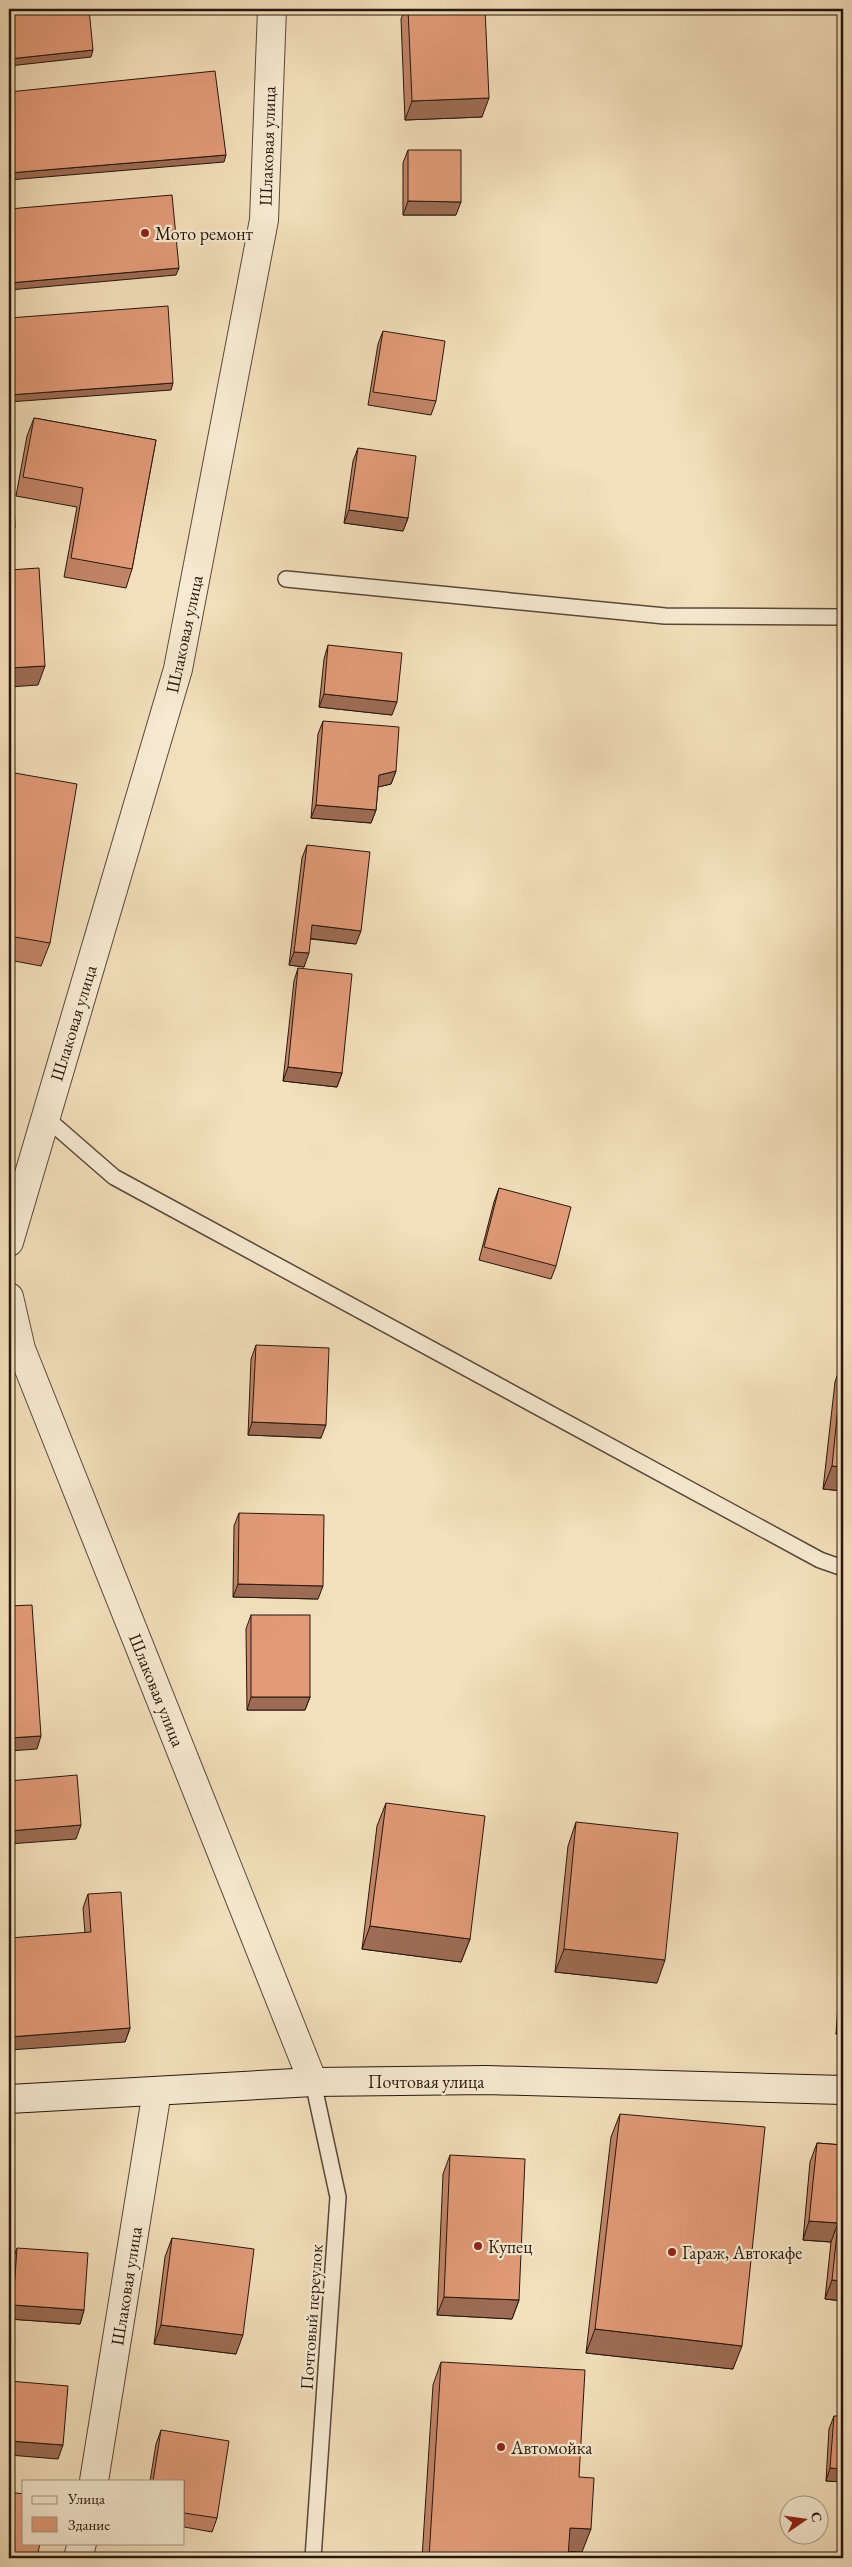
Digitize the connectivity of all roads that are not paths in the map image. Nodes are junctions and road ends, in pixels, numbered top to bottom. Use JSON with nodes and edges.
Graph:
{"nodes":[{"id":1,"x":272,"y":9,"type":"edge"},
{"id":2,"x":286,"y":579,"type":"dead end"},
{"id":3,"x":843,"y":617,"type":"edge"},
{"id":4,"x":45,"y":1117,"type":"junction"},
{"id":5,"x":9,"y":1242,"type":"edge"},
{"id":6,"x":9,"y":1297,"type":"edge"},
{"id":7,"x":843,"y":1568,"type":"edge"},
{"id":8,"x":313,"y":2082,"type":"junction"},
{"id":9,"x":843,"y":2090,"type":"edge"},
{"id":10,"x":157,"y":2091,"type":"junction"},
{"id":11,"x":9,"y":2099,"type":"edge"},
{"id":12,"x":94,"y":2480,"type":"edge"},
{"id":13,"x":82,"y":2544,"type":"edge"},
{"id":14,"x":78,"y":2558,"type":"edge"},
{"id":15,"x":313,"y":2558,"type":"edge"}],
"edges":[{"from":1,"to":4,"type":"street","name":"Шлаковая улица"},
{"from":2,"to":3,"type":"lane"},
{"from":4,"to":5,"type":"street","name":"Шлаковая улица"},
{"from":4,"to":7,"type":"lane"},
{"from":6,"to":8,"type":"street","name":"Шлаковая улица"},
{"from":8,"to":9,"type":"street","name":"Почтовая улица"},
{"from":8,"to":10,"type":"street","name":"Почтовая улица"},
{"from":8,"to":15,"type":"lane","name":"Почтовый переулок"},
{"from":10,"to":11,"type":"street","name":"Почтовая улица"},
{"from":10,"to":12,"type":"street","name":"Шлаковая улица"},
{"from":13,"to":14,"type":"street"}]}
